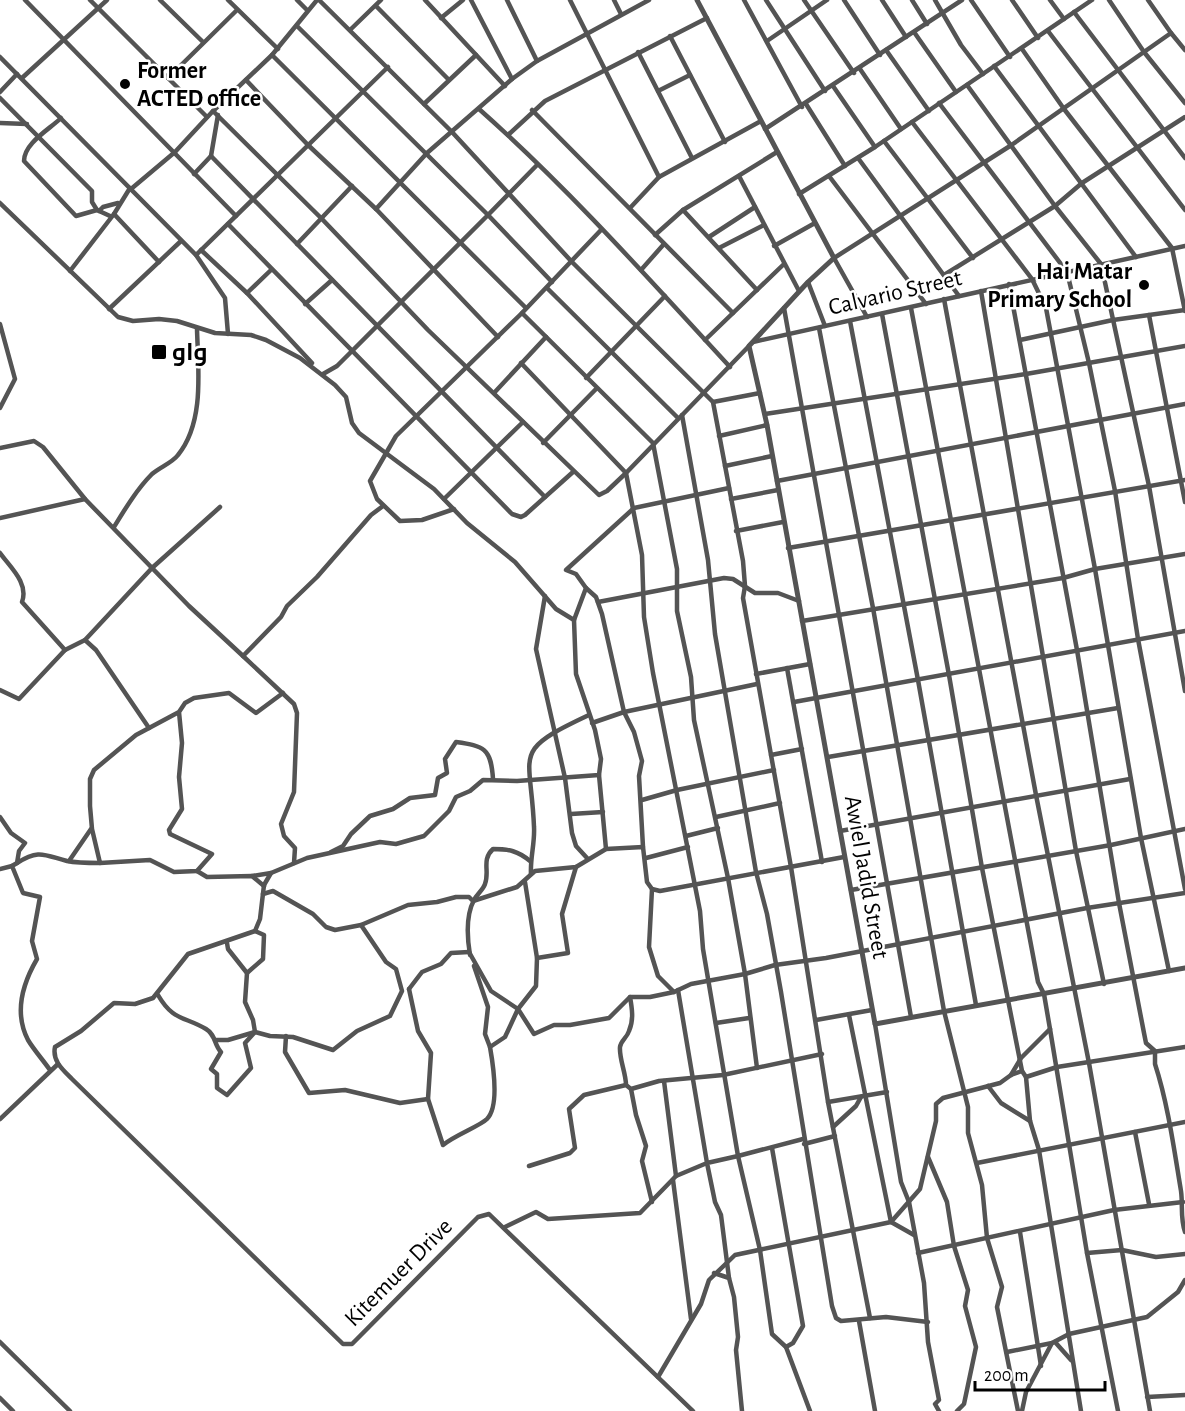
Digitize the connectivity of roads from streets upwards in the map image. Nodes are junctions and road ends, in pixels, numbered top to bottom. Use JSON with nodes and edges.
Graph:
{"nodes":[{"id":1,"x":25,"y":0,"type":"edge"},
{"id":2,"x":90,"y":0,"type":"edge"},
{"id":3,"x":107,"y":0,"type":"edge"},
{"id":4,"x":160,"y":0,"type":"edge"},
{"id":5,"x":228,"y":0,"type":"edge"},
{"id":6,"x":297,"y":0,"type":"edge"},
{"id":7,"x":318,"y":0,"type":"edge"},
{"id":8,"x":381,"y":0,"type":"edge"},
{"id":9,"x":425,"y":0,"type":"edge"},
{"id":10,"x":463,"y":0,"type":"edge"},
{"id":11,"x":471,"y":0,"type":"edge"},
{"id":12,"x":507,"y":0,"type":"edge"},
{"id":13,"x":570,"y":0,"type":"edge"},
{"id":14,"x":614,"y":0,"type":"edge"},
{"id":15,"x":648,"y":0,"type":"edge"},
{"id":16,"x":697,"y":0,"type":"edge"},
{"id":17,"x":744,"y":0,"type":"edge"},
{"id":18,"x":766,"y":0,"type":"edge"},
{"id":19,"x":804,"y":0,"type":"edge"},
{"id":20,"x":827,"y":0,"type":"edge"},
{"id":21,"x":844,"y":0,"type":"edge"},
{"id":22,"x":882,"y":0,"type":"edge"},
{"id":23,"x":912,"y":0,"type":"edge"},
{"id":24,"x":935,"y":0,"type":"edge"},
{"id":25,"x":962,"y":0,"type":"edge"},
{"id":26,"x":971,"y":0,"type":"edge"},
{"id":27,"x":1011,"y":0,"type":"edge"},
{"id":28,"x":1050,"y":0,"type":"edge"},
{"id":29,"x":1108,"y":0,"type":"edge"},
{"id":30,"x":1148,"y":0,"type":"edge"},
{"id":31,"x":1090,"y":1,"type":"edge"},
{"id":32,"x":376,"y":6,"type":"junction"},
{"id":33,"x":98,"y":8,"type":"junction"},
{"id":34,"x":237,"y":10,"type":"junction"},
{"id":35,"x":308,"y":10,"type":"junction"},
{"id":36,"x":811,"y":11,"type":"junction"},
{"id":37,"x":1074,"y":12,"type":"junction"},
{"id":38,"x":942,"y":13,"type":"junction"},
{"id":39,"x":621,"y":14,"type":"junction"},
{"id":40,"x":441,"y":18,"type":"junction"},
{"id":41,"x":707,"y":18,"type":"junction"},
{"id":42,"x":1064,"y":19,"type":"junction"},
{"id":43,"x":927,"y":24,"type":"junction"},
{"id":44,"x":297,"y":26,"type":"junction"},
{"id":45,"x":785,"y":29,"type":"junction"},
{"id":46,"x":350,"y":30,"type":"junction"},
{"id":47,"x":1048,"y":31,"type":"junction"},
{"id":48,"x":914,"y":32,"type":"junction"},
{"id":49,"x":587,"y":33,"type":"junction"},
{"id":50,"x":1171,"y":33,"type":"junction"},
{"id":51,"x":670,"y":36,"type":"junction"},
{"id":52,"x":906,"y":37,"type":"junction"},
{"id":53,"x":63,"y":38,"type":"junction"},
{"id":54,"x":1038,"y":38,"type":"junction"},
{"id":55,"x":767,"y":41,"type":"junction"},
{"id":56,"x":203,"y":42,"type":"junction"},
{"id":57,"x":278,"y":49,"type":"junction"},
{"id":58,"x":1022,"y":49,"type":"junction"},
{"id":59,"x":1185,"y":50,"type":"edge"},
{"id":60,"x":886,"y":51,"type":"junction"},
{"id":61,"x":638,"y":52,"type":"junction"},
{"id":62,"x":1144,"y":52,"type":"junction"},
{"id":63,"x":272,"y":55,"type":"junction"},
{"id":64,"x":476,"y":55,"type":"junction"},
{"id":65,"x":880,"y":55,"type":"junction"},
{"id":66,"x":0,"y":57,"type":"edge"},
{"id":67,"x":1010,"y":57,"type":"junction"},
{"id":68,"x":537,"y":61,"type":"junction"},
{"id":69,"x":994,"y":66,"type":"junction"},
{"id":70,"x":388,"y":67,"type":"junction"},
{"id":71,"x":604,"y":69,"type":"junction"},
{"id":72,"x":860,"y":69,"type":"junction"},
{"id":73,"x":1118,"y":72,"type":"junction"},
{"id":74,"x":854,"y":73,"type":"junction"},
{"id":75,"x":982,"y":74,"type":"junction"},
{"id":76,"x":690,"y":75,"type":"junction"},
{"id":77,"x":20,"y":76,"type":"junction"},
{"id":78,"x":168,"y":78,"type":"junction"},
{"id":79,"x":512,"y":79,"type":"junction"},
{"id":80,"x":246,"y":80,"type":"junction"},
{"id":81,"x":449,"y":80,"type":"junction"},
{"id":82,"x":967,"y":85,"type":"junction"},
{"id":83,"x":505,"y":86,"type":"junction"},
{"id":84,"x":833,"y":86,"type":"junction"},
{"id":85,"x":1091,"y":90,"type":"junction"},
{"id":86,"x":658,"y":91,"type":"junction"},
{"id":87,"x":825,"y":91,"type":"junction"},
{"id":88,"x":0,"y":92,"type":"edge"},
{"id":89,"x":956,"y":92,"type":"junction"},
{"id":90,"x":363,"y":93,"type":"junction"},
{"id":91,"x":0,"y":98,"type":"edge"},
{"id":92,"x":939,"y":103,"type":"junction"},
{"id":93,"x":1185,"y":103,"type":"edge"},
{"id":94,"x":424,"y":104,"type":"junction"},
{"id":95,"x":804,"y":106,"type":"junction"},
{"id":96,"x":479,"y":109,"type":"junction"},
{"id":97,"x":1064,"y":109,"type":"junction"},
{"id":98,"x":532,"y":110,"type":"junction"},
{"id":99,"x":213,"y":111,"type":"junction"},
{"id":100,"x":929,"y":111,"type":"junction"},
{"id":101,"x":218,"y":115,"type":"junction"},
{"id":102,"x":207,"y":117,"type":"junction"},
{"id":103,"x":1185,"y":117,"type":"edge"},
{"id":104,"x":61,"y":118,"type":"junction"},
{"id":105,"x":335,"y":118,"type":"junction"},
{"id":106,"x":761,"y":121,"type":"junction"},
{"id":107,"x":912,"y":122,"type":"junction"},
{"id":108,"x":0,"y":123,"type":"edge"},
{"id":109,"x":27,"y":124,"type":"junction"},
{"id":110,"x":1037,"y":127,"type":"junction"},
{"id":111,"x":765,"y":129,"type":"junction"},
{"id":112,"x":901,"y":129,"type":"junction"},
{"id":113,"x":1164,"y":131,"type":"junction"},
{"id":114,"x":452,"y":132,"type":"junction"},
{"id":115,"x":508,"y":135,"type":"junction"},
{"id":116,"x":39,"y":136,"type":"junction"},
{"id":117,"x":884,"y":141,"type":"junction"},
{"id":118,"x":724,"y":142,"type":"junction"},
{"id":119,"x":308,"y":145,"type":"junction"},
{"id":120,"x":1010,"y":146,"type":"junction"},
{"id":121,"x":875,"y":147,"type":"junction"},
{"id":122,"x":1137,"y":149,"type":"junction"},
{"id":123,"x":175,"y":152,"type":"junction"},
{"id":124,"x":777,"y":152,"type":"junction"},
{"id":125,"x":427,"y":153,"type":"junction"},
{"id":126,"x":211,"y":156,"type":"junction"},
{"id":127,"x":692,"y":158,"type":"junction"},
{"id":128,"x":858,"y":158,"type":"junction"},
{"id":129,"x":1185,"y":158,"type":"edge"},
{"id":130,"x":984,"y":163,"type":"junction"},
{"id":131,"x":537,"y":165,"type":"junction"},
{"id":132,"x":845,"y":166,"type":"junction"},
{"id":133,"x":1109,"y":167,"type":"junction"},
{"id":134,"x":194,"y":174,"type":"junction"},
{"id":135,"x":278,"y":174,"type":"junction"},
{"id":136,"x":739,"y":176,"type":"junction"},
{"id":137,"x":829,"y":176,"type":"junction"},
{"id":138,"x":659,"y":177,"type":"junction"},
{"id":139,"x":956,"y":181,"type":"junction"},
{"id":140,"x":400,"y":182,"type":"junction"},
{"id":141,"x":1082,"y":183,"type":"junction"},
{"id":142,"x":352,"y":186,"type":"junction"},
{"id":143,"x":130,"y":188,"type":"junction"},
{"id":144,"x":509,"y":194,"type":"junction"},
{"id":145,"x":799,"y":194,"type":"junction"},
{"id":146,"x":928,"y":198,"type":"junction"},
{"id":147,"x":253,"y":199,"type":"junction"},
{"id":148,"x":0,"y":203,"type":"edge"},
{"id":149,"x":118,"y":203,"type":"junction"},
{"id":150,"x":1055,"y":206,"type":"junction"},
{"id":151,"x":755,"y":207,"type":"junction"},
{"id":152,"x":376,"y":208,"type":"junction"},
{"id":153,"x":630,"y":208,"type":"junction"},
{"id":154,"x":98,"y":210,"type":"junction"},
{"id":155,"x":683,"y":210,"type":"junction"},
{"id":156,"x":1185,"y":210,"type":"edge"},
{"id":157,"x":112,"y":215,"type":"junction"},
{"id":158,"x":236,"y":216,"type":"junction"},
{"id":159,"x":488,"y":216,"type":"junction"},
{"id":160,"x":900,"y":216,"type":"junction"},
{"id":161,"x":322,"y":219,"type":"junction"},
{"id":162,"x":1029,"y":222,"type":"junction"},
{"id":163,"x":815,"y":223,"type":"junction"},
{"id":164,"x":228,"y":224,"type":"junction"},
{"id":165,"x":764,"y":225,"type":"junction"},
{"id":166,"x":601,"y":230,"type":"junction"},
{"id":167,"x":873,"y":232,"type":"junction"},
{"id":168,"x":655,"y":236,"type":"junction"},
{"id":169,"x":709,"y":237,"type":"junction"},
{"id":170,"x":1001,"y":238,"type":"junction"},
{"id":171,"x":180,"y":241,"type":"junction"},
{"id":172,"x":461,"y":242,"type":"junction"},
{"id":173,"x":297,"y":244,"type":"junction"},
{"id":174,"x":664,"y":244,"type":"junction"},
{"id":175,"x":774,"y":246,"type":"junction"},
{"id":176,"x":1185,"y":246,"type":"edge"},
{"id":177,"x":719,"y":248,"type":"junction"},
{"id":178,"x":1172,"y":248,"type":"junction"},
{"id":179,"x":201,"y":250,"type":"junction"},
{"id":180,"x":196,"y":255,"type":"junction"},
{"id":181,"x":1136,"y":257,"type":"junction"},
{"id":182,"x":834,"y":258,"type":"junction"},
{"id":183,"x":973,"y":258,"type":"junction"},
{"id":184,"x":159,"y":262,"type":"junction"},
{"id":185,"x":572,"y":262,"type":"junction"},
{"id":186,"x":784,"y":264,"type":"junction"},
{"id":187,"x":1101,"y":264,"type":"junction"},
{"id":188,"x":271,"y":270,"type":"junction"},
{"id":189,"x":434,"y":270,"type":"junction"},
{"id":190,"x":641,"y":270,"type":"junction"},
{"id":191,"x":70,"y":271,"type":"junction"},
{"id":192,"x":1066,"y":272,"type":"junction"},
{"id":193,"x":944,"y":275,"type":"junction"},
{"id":194,"x":1032,"y":279,"type":"junction"},
{"id":195,"x":332,"y":280,"type":"junction"},
{"id":196,"x":552,"y":282,"type":"junction"},
{"id":197,"x":808,"y":282,"type":"junction"},
{"id":198,"x":1009,"y":284,"type":"junction"},
{"id":199,"x":547,"y":288,"type":"junction"},
{"id":200,"x":757,"y":290,"type":"junction"},
{"id":201,"x":799,"y":291,"type":"junction"},
{"id":202,"x":981,"y":291,"type":"junction"},
{"id":203,"x":247,"y":293,"type":"junction"},
{"id":204,"x":665,"y":296,"type":"junction"},
{"id":205,"x":959,"y":296,"type":"junction"},
{"id":206,"x":944,"y":299,"type":"junction"},
{"id":207,"x":400,"y":301,"type":"junction"},
{"id":208,"x":305,"y":304,"type":"junction"},
{"id":209,"x":926,"y":304,"type":"junction"},
{"id":210,"x":526,"y":308,"type":"junction"},
{"id":211,"x":784,"y":308,"type":"junction"},
{"id":212,"x":911,"y":308,"type":"junction"},
{"id":213,"x":109,"y":309,"type":"junction"},
{"id":214,"x":1185,"y":310,"type":"edge"},
{"id":215,"x":522,"y":313,"type":"junction"},
{"id":216,"x":733,"y":313,"type":"junction"},
{"id":217,"x":882,"y":314,"type":"junction"},
{"id":218,"x":1149,"y":315,"type":"junction"},
{"id":219,"x":867,"y":317,"type":"junction"},
{"id":220,"x":1113,"y":320,"type":"junction"},
{"id":221,"x":850,"y":321,"type":"junction"},
{"id":222,"x":0,"y":324,"type":"edge"},
{"id":223,"x":376,"y":325,"type":"junction"},
{"id":224,"x":636,"y":327,"type":"junction"},
{"id":225,"x":822,"y":327,"type":"junction"},
{"id":226,"x":197,"y":328,"type":"junction"},
{"id":227,"x":1081,"y":328,"type":"junction"},
{"id":228,"x":1,"y":332,"type":"edge"},
{"id":229,"x":228,"y":334,"type":"junction"},
{"id":230,"x":1050,"y":334,"type":"junction"},
{"id":231,"x":788,"y":335,"type":"junction"},
{"id":232,"x":546,"y":336,"type":"junction"},
{"id":233,"x":498,"y":337,"type":"junction"},
{"id":234,"x":705,"y":340,"type":"junction"},
{"id":235,"x":1020,"y":340,"type":"junction"},
{"id":236,"x":751,"y":344,"type":"junction"},
{"id":237,"x":1185,"y":346,"type":"edge"},
{"id":238,"x":1156,"y":350,"type":"junction"},
{"id":239,"x":351,"y":351,"type":"junction"},
{"id":240,"x":611,"y":352,"type":"junction"},
{"id":241,"x":1120,"y":357,"type":"junction"},
{"id":242,"x":521,"y":363,"type":"junction"},
{"id":243,"x":1089,"y":363,"type":"junction"},
{"id":244,"x":467,"y":367,"type":"junction"},
{"id":245,"x":730,"y":367,"type":"junction"},
{"id":246,"x":1058,"y":369,"type":"junction"},
{"id":247,"x":318,"y":370,"type":"junction"},
{"id":248,"x":323,"y":374,"type":"junction"},
{"id":249,"x":1026,"y":374,"type":"junction"},
{"id":250,"x":586,"y":378,"type":"junction"},
{"id":251,"x":994,"y":378,"type":"junction"},
{"id":252,"x":959,"y":384,"type":"junction"},
{"id":253,"x":596,"y":389,"type":"junction"},
{"id":254,"x":927,"y":389,"type":"junction"},
{"id":255,"x":443,"y":390,"type":"junction"},
{"id":256,"x":897,"y":392,"type":"junction"},
{"id":257,"x":494,"y":393,"type":"junction"},
{"id":258,"x":760,"y":393,"type":"junction"},
{"id":259,"x":703,"y":395,"type":"junction"},
{"id":260,"x":866,"y":399,"type":"junction"},
{"id":261,"x":712,"y":402,"type":"junction"},
{"id":262,"x":833,"y":403,"type":"junction"},
{"id":263,"x":1185,"y":404,"type":"edge"},
{"id":264,"x":1168,"y":407,"type":"junction"},
{"id":265,"x":0,"y":408,"type":"edge"},
{"id":266,"x":801,"y":409,"type":"junction"},
{"id":267,"x":765,"y":414,"type":"junction"},
{"id":268,"x":1134,"y":414,"type":"junction"},
{"id":269,"x":416,"y":415,"type":"junction"},
{"id":270,"x":572,"y":416,"type":"junction"},
{"id":271,"x":680,"y":417,"type":"junction"},
{"id":272,"x":1100,"y":420,"type":"junction"},
{"id":273,"x":523,"y":422,"type":"junction"},
{"id":274,"x":767,"y":425,"type":"junction"},
{"id":275,"x":1069,"y":426,"type":"junction"},
{"id":276,"x":1036,"y":433,"type":"junction"},
{"id":277,"x":719,"y":435,"type":"junction"},
{"id":278,"x":1005,"y":438,"type":"junction"},
{"id":279,"x":543,"y":443,"type":"junction"},
{"id":280,"x":653,"y":443,"type":"junction"},
{"id":281,"x":971,"y":446,"type":"junction"},
{"id":282,"x":497,"y":447,"type":"junction"},
{"id":283,"x":0,"y":448,"type":"edge"},
{"id":284,"x":939,"y":450,"type":"junction"},
{"id":285,"x":386,"y":453,"type":"junction"},
{"id":286,"x":772,"y":456,"type":"junction"},
{"id":287,"x":908,"y":457,"type":"junction"},
{"id":288,"x":878,"y":463,"type":"junction"},
{"id":289,"x":725,"y":466,"type":"junction"},
{"id":290,"x":846,"y":469,"type":"junction"},
{"id":291,"x":573,"y":472,"type":"junction"},
{"id":292,"x":626,"y":472,"type":"junction"},
{"id":293,"x":471,"y":473,"type":"junction"},
{"id":294,"x":812,"y":475,"type":"junction"},
{"id":295,"x":1183,"y":480,"type":"edge"},
{"id":296,"x":777,"y":481,"type":"junction"},
{"id":297,"x":1149,"y":486,"type":"junction"},
{"id":298,"x":729,"y":488,"type":"junction"},
{"id":299,"x":778,"y":490,"type":"junction"},
{"id":300,"x":1115,"y":491,"type":"junction"},
{"id":301,"x":696,"y":495,"type":"junction"},
{"id":302,"x":545,"y":496,"type":"junction"},
{"id":303,"x":1081,"y":497,"type":"junction"},
{"id":304,"x":85,"y":499,"type":"junction"},
{"id":305,"x":444,"y":499,"type":"junction"},
{"id":306,"x":730,"y":499,"type":"junction"},
{"id":307,"x":666,"y":502,"type":"junction"},
{"id":308,"x":1185,"y":502,"type":"edge"},
{"id":309,"x":1050,"y":504,"type":"junction"},
{"id":310,"x":382,"y":506,"type":"junction"},
{"id":311,"x":220,"y":507,"type":"dead end"},
{"id":312,"x":634,"y":508,"type":"junction"},
{"id":313,"x":454,"y":509,"type":"junction"},
{"id":314,"x":1017,"y":509,"type":"junction"},
{"id":315,"x":984,"y":514,"type":"junction"},
{"id":316,"x":0,"y":518,"type":"edge"},
{"id":317,"x":952,"y":520,"type":"junction"},
{"id":318,"x":783,"y":522,"type":"junction"},
{"id":319,"x":922,"y":524,"type":"junction"},
{"id":320,"x":114,"y":527,"type":"junction"},
{"id":321,"x":890,"y":530,"type":"junction"},
{"id":322,"x":736,"y":531,"type":"junction"},
{"id":323,"x":858,"y":535,"type":"junction"},
{"id":324,"x":824,"y":542,"type":"junction"},
{"id":325,"x":788,"y":548,"type":"junction"},
{"id":326,"x":0,"y":553,"type":"edge"},
{"id":327,"x":1185,"y":554,"type":"edge"},
{"id":328,"x":1162,"y":557,"type":"junction"},
{"id":329,"x":1127,"y":563,"type":"junction"},
{"id":330,"x":152,"y":568,"type":"junction"},
{"id":331,"x":1095,"y":569,"type":"junction"},
{"id":332,"x":1063,"y":578,"type":"junction"},
{"id":333,"x":710,"y":579,"type":"junction"},
{"id":334,"x":1031,"y":583,"type":"junction"},
{"id":335,"x":745,"y":586,"type":"junction"},
{"id":336,"x":677,"y":587,"type":"junction"},
{"id":337,"x":586,"y":588,"type":"junction"},
{"id":338,"x":998,"y":588,"type":"junction"},
{"id":339,"x":645,"y":593,"type":"junction"},
{"id":340,"x":965,"y":595,"type":"junction"},
{"id":341,"x":545,"y":596,"type":"junction"},
{"id":342,"x":934,"y":599,"type":"junction"},
{"id":343,"x":799,"y":601,"type":"junction"},
{"id":344,"x":598,"y":602,"type":"junction"},
{"id":345,"x":903,"y":604,"type":"junction"},
{"id":346,"x":873,"y":608,"type":"junction"},
{"id":347,"x":838,"y":614,"type":"junction"},
{"id":348,"x":574,"y":620,"type":"junction"},
{"id":349,"x":802,"y":621,"type":"junction"},
{"id":350,"x":1176,"y":632,"type":"junction"},
{"id":351,"x":1185,"y":632,"type":"edge"},
{"id":352,"x":1138,"y":639,"type":"junction"},
{"id":353,"x":85,"y":640,"type":"junction"},
{"id":354,"x":1107,"y":645,"type":"junction"},
{"id":355,"x":64,"y":650,"type":"junction"},
{"id":356,"x":1077,"y":650,"type":"junction"},
{"id":357,"x":1044,"y":655,"type":"junction"},
{"id":358,"x":243,"y":656,"type":"junction"},
{"id":359,"x":1011,"y":661,"type":"junction"},
{"id":360,"x":810,"y":664,"type":"junction"},
{"id":361,"x":979,"y":667,"type":"junction"},
{"id":362,"x":787,"y":668,"type":"junction"},
{"id":363,"x":756,"y":674,"type":"junction"},
{"id":364,"x":949,"y":675,"type":"junction"},
{"id":365,"x":918,"y":680,"type":"junction"},
{"id":366,"x":757,"y":684,"type":"junction"},
{"id":367,"x":886,"y":685,"type":"junction"},
{"id":368,"x":0,"y":690,"type":"edge"},
{"id":369,"x":726,"y":690,"type":"junction"},
{"id":370,"x":853,"y":691,"type":"junction"},
{"id":371,"x":1185,"y":692,"type":"edge"},
{"id":372,"x":283,"y":693,"type":"junction"},
{"id":373,"x":692,"y":697,"type":"junction"},
{"id":374,"x":817,"y":699,"type":"junction"},
{"id":375,"x":794,"y":702,"type":"junction"},
{"id":376,"x":661,"y":703,"type":"junction"},
{"id":377,"x":1118,"y":708,"type":"junction"},
{"id":378,"x":179,"y":712,"type":"junction"},
{"id":379,"x":624,"y":712,"type":"junction"},
{"id":380,"x":1089,"y":714,"type":"junction"},
{"id":381,"x":589,"y":715,"type":"junction"},
{"id":382,"x":1055,"y":718,"type":"junction"},
{"id":383,"x":592,"y":723,"type":"junction"},
{"id":384,"x":1023,"y":724,"type":"junction"},
{"id":385,"x":149,"y":728,"type":"junction"},
{"id":386,"x":992,"y":730,"type":"junction"},
{"id":387,"x":555,"y":732,"type":"junction"},
{"id":388,"x":959,"y":734,"type":"junction"},
{"id":389,"x":927,"y":740,"type":"junction"},
{"id":390,"x":895,"y":745,"type":"junction"},
{"id":391,"x":802,"y":749,"type":"junction"},
{"id":392,"x":863,"y":751,"type":"junction"},
{"id":393,"x":771,"y":755,"type":"junction"},
{"id":394,"x":828,"y":757,"type":"junction"},
{"id":395,"x":774,"y":770,"type":"junction"},
{"id":396,"x":599,"y":775,"type":"junction"},
{"id":397,"x":740,"y":777,"type":"junction"},
{"id":398,"x":565,"y":778,"type":"junction"},
{"id":399,"x":493,"y":779,"type":"junction"},
{"id":400,"x":1130,"y":779,"type":"junction"},
{"id":401,"x":528,"y":781,"type":"junction"},
{"id":402,"x":709,"y":784,"type":"junction"},
{"id":403,"x":1101,"y":784,"type":"junction"},
{"id":404,"x":677,"y":790,"type":"junction"},
{"id":405,"x":1067,"y":790,"type":"junction"},
{"id":406,"x":1036,"y":795,"type":"junction"},
{"id":407,"x":642,"y":800,"type":"junction"},
{"id":408,"x":1005,"y":802,"type":"junction"},
{"id":409,"x":780,"y":803,"type":"junction"},
{"id":410,"x":972,"y":808,"type":"junction"},
{"id":411,"x":746,"y":810,"type":"junction"},
{"id":412,"x":603,"y":812,"type":"junction"},
{"id":413,"x":941,"y":813,"type":"junction"},
{"id":414,"x":571,"y":814,"type":"junction"},
{"id":415,"x":716,"y":817,"type":"junction"},
{"id":416,"x":0,"y":818,"type":"edge"},
{"id":417,"x":909,"y":820,"type":"junction"},
{"id":418,"x":877,"y":825,"type":"junction"},
{"id":419,"x":718,"y":828,"type":"junction"},
{"id":420,"x":92,"y":829,"type":"junction"},
{"id":421,"x":1185,"y":829,"type":"edge"},
{"id":422,"x":840,"y":831,"type":"junction"},
{"id":423,"x":1173,"y":831,"type":"junction"},
{"id":424,"x":686,"y":836,"type":"junction"},
{"id":425,"x":1141,"y":838,"type":"junction"},
{"id":426,"x":1111,"y":845,"type":"junction"},
{"id":427,"x":643,"y":847,"type":"junction"},
{"id":428,"x":688,"y":847,"type":"junction"},
{"id":429,"x":606,"y":849,"type":"junction"},
{"id":430,"x":1076,"y":851,"type":"junction"},
{"id":431,"x":326,"y":855,"type":"junction"},
{"id":432,"x":1048,"y":855,"type":"junction"},
{"id":433,"x":844,"y":857,"type":"junction"},
{"id":434,"x":587,"y":858,"type":"junction"},
{"id":435,"x":646,"y":858,"type":"junction"},
{"id":436,"x":69,"y":861,"type":"junction"},
{"id":437,"x":530,"y":861,"type":"junction"},
{"id":438,"x":822,"y":862,"type":"junction"},
{"id":439,"x":1016,"y":862,"type":"junction"},
{"id":440,"x":100,"y":863,"type":"junction"},
{"id":441,"x":294,"y":863,"type":"junction"},
{"id":442,"x":15,"y":864,"type":"junction"},
{"id":443,"x":576,"y":867,"type":"junction"},
{"id":444,"x":791,"y":867,"type":"junction"},
{"id":445,"x":982,"y":868,"type":"junction"},
{"id":446,"x":0,"y":869,"type":"edge"},
{"id":447,"x":197,"y":871,"type":"junction"},
{"id":448,"x":756,"y":872,"type":"junction"},
{"id":449,"x":271,"y":873,"type":"junction"},
{"id":450,"x":952,"y":873,"type":"junction"},
{"id":451,"x":531,"y":874,"type":"junction"},
{"id":452,"x":252,"y":876,"type":"junction"},
{"id":453,"x":728,"y":878,"type":"junction"},
{"id":454,"x":920,"y":879,"type":"junction"},
{"id":455,"x":525,"y":882,"type":"junction"},
{"id":456,"x":887,"y":884,"type":"junction"},
{"id":457,"x":695,"y":885,"type":"junction"},
{"id":458,"x":264,"y":886,"type":"junction"},
{"id":459,"x":652,"y":889,"type":"junction"},
{"id":460,"x":851,"y":890,"type":"junction"},
{"id":461,"x":1185,"y":891,"type":"edge"},
{"id":462,"x":263,"y":894,"type":"junction"},
{"id":463,"x":1153,"y":898,"type":"junction"},
{"id":464,"x":473,"y":901,"type":"junction"},
{"id":465,"x":1119,"y":903,"type":"junction"},
{"id":466,"x":1087,"y":908,"type":"junction"},
{"id":467,"x":1060,"y":913,"type":"junction"},
{"id":468,"x":1026,"y":920,"type":"junction"},
{"id":469,"x":361,"y":925,"type":"junction"},
{"id":470,"x":994,"y":927,"type":"junction"},
{"id":471,"x":255,"y":932,"type":"junction"},
{"id":472,"x":962,"y":932,"type":"junction"},
{"id":473,"x":931,"y":939,"type":"junction"},
{"id":474,"x":227,"y":943,"type":"junction"},
{"id":475,"x":898,"y":945,"type":"junction"},
{"id":476,"x":469,"y":952,"type":"junction"},
{"id":477,"x":862,"y":952,"type":"junction"},
{"id":478,"x":537,"y":958,"type":"junction"},
{"id":479,"x":807,"y":962,"type":"junction"},
{"id":480,"x":775,"y":964,"type":"junction"},
{"id":481,"x":1185,"y":968,"type":"edge"},
{"id":482,"x":1169,"y":971,"type":"junction"},
{"id":483,"x":247,"y":973,"type":"junction"},
{"id":484,"x":745,"y":974,"type":"junction"},
{"id":485,"x":1134,"y":979,"type":"junction"},
{"id":486,"x":709,"y":981,"type":"junction"},
{"id":487,"x":1104,"y":984,"type":"junction"},
{"id":488,"x":1074,"y":988,"type":"junction"},
{"id":489,"x":409,"y":989,"type":"junction"},
{"id":490,"x":402,"y":991,"type":"junction"},
{"id":491,"x":676,"y":991,"type":"junction"},
{"id":492,"x":1044,"y":994,"type":"junction"},
{"id":493,"x":158,"y":995,"type":"junction"},
{"id":494,"x":630,"y":997,"type":"junction"},
{"id":495,"x":1009,"y":999,"type":"junction"},
{"id":496,"x":976,"y":1005,"type":"junction"},
{"id":497,"x":518,"y":1009,"type":"junction"},
{"id":498,"x":872,"y":1010,"type":"junction"},
{"id":499,"x":944,"y":1011,"type":"junction"},
{"id":500,"x":849,"y":1016,"type":"junction"},
{"id":501,"x":911,"y":1017,"type":"junction"},
{"id":502,"x":749,"y":1018,"type":"junction"},
{"id":503,"x":816,"y":1020,"type":"junction"},
{"id":504,"x":716,"y":1023,"type":"junction"},
{"id":505,"x":875,"y":1024,"type":"junction"},
{"id":506,"x":1050,"y":1029,"type":"junction"},
{"id":507,"x":255,"y":1032,"type":"junction"},
{"id":508,"x":286,"y":1036,"type":"junction"},
{"id":509,"x":216,"y":1040,"type":"junction"},
{"id":510,"x":490,"y":1047,"type":"junction"},
{"id":511,"x":1185,"y":1047,"type":"edge"},
{"id":512,"x":1155,"y":1051,"type":"junction"},
{"id":513,"x":822,"y":1054,"type":"junction"},
{"id":514,"x":1021,"y":1058,"type":"junction"},
{"id":515,"x":790,"y":1061,"type":"junction"},
{"id":516,"x":1089,"y":1063,"type":"junction"},
{"id":517,"x":58,"y":1064,"type":"junction"},
{"id":518,"x":1057,"y":1067,"type":"junction"},
{"id":519,"x":757,"y":1068,"type":"junction"},
{"id":520,"x":50,"y":1070,"type":"junction"},
{"id":521,"x":1024,"y":1074,"type":"junction"},
{"id":522,"x":723,"y":1075,"type":"junction"},
{"id":523,"x":1011,"y":1075,"type":"junction"},
{"id":524,"x":695,"y":1079,"type":"junction"},
{"id":525,"x":664,"y":1081,"type":"junction"},
{"id":526,"x":988,"y":1086,"type":"junction"},
{"id":527,"x":629,"y":1087,"type":"junction"},
{"id":528,"x":965,"y":1091,"type":"junction"},
{"id":529,"x":887,"y":1092,"type":"junction"},
{"id":530,"x":863,"y":1096,"type":"junction"},
{"id":531,"x":428,"y":1098,"type":"junction"},
{"id":532,"x":828,"y":1102,"type":"junction"},
{"id":533,"x":856,"y":1106,"type":"junction"},
{"id":534,"x":869,"y":1115,"type":"junction"},
{"id":535,"x":0,"y":1119,"type":"edge"},
{"id":536,"x":1030,"y":1121,"type":"junction"},
{"id":537,"x":1185,"y":1122,"type":"edge"},
{"id":538,"x":1168,"y":1124,"type":"junction"},
{"id":539,"x":833,"y":1127,"type":"junction"},
{"id":540,"x":1135,"y":1132,"type":"junction"},
{"id":541,"x":835,"y":1136,"type":"junction"},
{"id":542,"x":1102,"y":1138,"type":"junction"},
{"id":543,"x":803,"y":1141,"type":"junction"},
{"id":544,"x":1069,"y":1143,"type":"junction"},
{"id":545,"x":772,"y":1148,"type":"junction"},
{"id":546,"x":1039,"y":1150,"type":"junction"},
{"id":547,"x":738,"y":1156,"type":"junction"},
{"id":548,"x":928,"y":1157,"type":"junction"},
{"id":549,"x":707,"y":1163,"type":"junction"},
{"id":550,"x":977,"y":1163,"type":"junction"},
{"id":551,"x":530,"y":1166,"type":"dead end"},
{"id":552,"x":675,"y":1178,"type":"junction"},
{"id":553,"x":652,"y":1202,"type":"junction"},
{"id":554,"x":909,"y":1202,"type":"junction"},
{"id":555,"x":1184,"y":1202,"type":"edge"},
{"id":556,"x":1149,"y":1204,"type":"junction"},
{"id":557,"x":1114,"y":1210,"type":"junction"},
{"id":558,"x":1082,"y":1217,"type":"junction"},
{"id":559,"x":891,"y":1222,"type":"junction"},
{"id":560,"x":1051,"y":1225,"type":"junction"},
{"id":561,"x":505,"y":1227,"type":"junction"},
{"id":562,"x":854,"y":1230,"type":"junction"},
{"id":563,"x":1020,"y":1232,"type":"junction"},
{"id":564,"x":1185,"y":1232,"type":"edge"},
{"id":565,"x":820,"y":1235,"type":"junction"},
{"id":566,"x":914,"y":1236,"type":"junction"},
{"id":567,"x":987,"y":1239,"type":"junction"},
{"id":568,"x":788,"y":1243,"type":"junction"},
{"id":569,"x":954,"y":1246,"type":"junction"},
{"id":570,"x":760,"y":1250,"type":"junction"},
{"id":571,"x":1122,"y":1250,"type":"junction"},
{"id":572,"x":918,"y":1253,"type":"junction"},
{"id":573,"x":1087,"y":1253,"type":"junction"},
{"id":574,"x":1185,"y":1254,"type":"edge"},
{"id":575,"x":727,"y":1260,"type":"junction"},
{"id":576,"x":714,"y":1273,"type":"junction"},
{"id":577,"x":729,"y":1278,"type":"junction"},
{"id":578,"x":1185,"y":1280,"type":"edge"},
{"id":579,"x":870,"y":1318,"type":"junction"},
{"id":580,"x":691,"y":1319,"type":"junction"},
{"id":581,"x":1135,"y":1320,"type":"junction"},
{"id":582,"x":859,"y":1321,"type":"junction"},
{"id":583,"x":928,"y":1322,"type":"junction"},
{"id":584,"x":1103,"y":1328,"type":"junction"},
{"id":585,"x":1069,"y":1334,"type":"junction"},
{"id":586,"x":1054,"y":1343,"type":"junction"},
{"id":587,"x":1,"y":1345,"type":"edge"},
{"id":588,"x":1037,"y":1345,"type":"junction"},
{"id":589,"x":786,"y":1347,"type":"junction"},
{"id":590,"x":1007,"y":1352,"type":"junction"},
{"id":591,"x":1073,"y":1362,"type":"junction"},
{"id":592,"x":1041,"y":1366,"type":"junction"},
{"id":593,"x":658,"y":1377,"type":"junction"},
{"id":594,"x":1185,"y":1395,"type":"edge"},
{"id":595,"x":1147,"y":1397,"type":"junction"},
{"id":596,"x":0,"y":1398,"type":"edge"},
{"id":597,"x":935,"y":1403,"type":"junction"},
{"id":598,"x":13,"y":1411,"type":"edge"},
{"id":599,"x":70,"y":1411,"type":"edge"},
{"id":600,"x":693,"y":1411,"type":"edge"},
{"id":601,"x":742,"y":1411,"type":"edge"},
{"id":602,"x":810,"y":1411,"type":"edge"},
{"id":603,"x":875,"y":1411,"type":"edge"},
{"id":604,"x":929,"y":1411,"type":"edge"},
{"id":605,"x":939,"y":1411,"type":"edge"},
{"id":606,"x":957,"y":1411,"type":"edge"},
{"id":607,"x":1020,"y":1411,"type":"edge"},
{"id":608,"x":1081,"y":1411,"type":"edge"},
{"id":609,"x":1118,"y":1411,"type":"edge"},
{"id":610,"x":1150,"y":1411,"type":"edge"}],
"edges":[{"from":1,"to":53,"type":"street"},
{"from":2,"to":33,"type":"street"},
{"from":3,"to":33,"type":"street"},
{"from":4,"to":56,"type":"street"},
{"from":5,"to":34,"type":"street"},
{"from":6,"to":35,"type":"street"},
{"from":7,"to":35,"type":"street"},
{"from":7,"to":46,"type":"street"},
{"from":8,"to":32,"type":"street"},
{"from":9,"to":40,"type":"street"},
{"from":10,"to":40,"type":"street"},
{"from":11,"to":79,"type":"street"},
{"from":12,"to":68,"type":"street"},
{"from":13,"to":49,"type":"street"},
{"from":14,"to":39,"type":"street"},
{"from":15,"to":39,"type":"street"},
{"from":16,"to":41,"type":"street"},
{"from":17,"to":55,"type":"street"},
{"from":18,"to":45,"type":"street"},
{"from":19,"to":36,"type":"street"},
{"from":20,"to":36,"type":"street"},
{"from":21,"to":65,"type":"street"},
{"from":22,"to":52,"type":"street"},
{"from":23,"to":43,"type":"street"},
{"from":24,"to":38,"type":"street"},
{"from":25,"to":38,"type":"street"},
{"from":26,"to":67,"type":"street"},
{"from":27,"to":54,"type":"street"},
{"from":28,"to":42,"type":"street"},
{"from":29,"to":62,"type":"street"},
{"from":30,"to":50,"type":"street"},
{"from":31,"to":37,"type":"street"},
{"from":32,"to":46,"type":"street"},
{"from":32,"to":81,"type":"street"},
{"from":33,"to":53,"type":"street"},
{"from":33,"to":78,"type":"street"},
{"from":34,"to":56,"type":"street"},
{"from":34,"to":57,"type":"street"},
{"from":35,"to":44,"type":"street"},
{"from":36,"to":45,"type":"street"},
{"from":36,"to":74,"type":"street"},
{"from":37,"to":42,"type":"street"},
{"from":37,"to":73,"type":"street"},
{"from":38,"to":43,"type":"street"},
{"from":38,"to":75,"type":"street"},
{"from":39,"to":49,"type":"street"},
{"from":40,"to":64,"type":"street"},
{"from":41,"to":51,"type":"street"},
{"from":41,"to":106,"type":"street"},
{"from":42,"to":47,"type":"street"},
{"from":43,"to":48,"type":"street"},
{"from":44,"to":57,"type":"street"},
{"from":44,"to":90,"type":"street"},
{"from":45,"to":55,"type":"street"},
{"from":45,"to":87,"type":"street"},
{"from":46,"to":70,"type":"street"},
{"from":47,"to":54,"type":"street"},
{"from":47,"to":85,"type":"street"},
{"from":48,"to":52,"type":"street"},
{"from":48,"to":89,"type":"street"},
{"from":49,"to":68,"type":"street"},
{"from":49,"to":71,"type":"street"},
{"from":50,"to":59,"type":"street"},
{"from":50,"to":62,"type":"street"},
{"from":51,"to":61,"type":"street"},
{"from":51,"to":76,"type":"street"},
{"from":52,"to":60,"type":"street"},
{"from":53,"to":77,"type":"street"},
{"from":53,"to":123,"type":"street"},
{"from":54,"to":58,"type":"street"},
{"from":55,"to":95,"type":"street"},
{"from":56,"to":78,"type":"street"},
{"from":57,"to":63,"type":"street"},
{"from":58,"to":67,"type":"street"},
{"from":58,"to":97,"type":"street"},
{"from":60,"to":65,"type":"street"},
{"from":60,"to":100,"type":"street"},
{"from":61,"to":71,"type":"street"},
{"from":61,"to":86,"type":"street"},
{"from":62,"to":73,"type":"street"},
{"from":62,"to":93,"type":"street"},
{"from":63,"to":80,"type":"street"},
{"from":63,"to":105,"type":"street"},
{"from":64,"to":81,"type":"street"},
{"from":64,"to":83,"type":"street"},
{"from":65,"to":72,"type":"street"},
{"from":66,"to":77,"type":"street"},
{"from":67,"to":69,"type":"street"},
{"from":68,"to":79,"type":"street"},
{"from":69,"to":75,"type":"street"},
{"from":69,"to":110,"type":"street"},
{"from":70,"to":90,"type":"street"},
{"from":70,"to":94,"type":"street"},
{"from":71,"to":98,"type":"street"},
{"from":71,"to":138,"type":"street"},
{"from":72,"to":74,"type":"street"},
{"from":72,"to":112,"type":"street"},
{"from":73,"to":85,"type":"street"},
{"from":73,"to":113,"type":"street"},
{"from":74,"to":84,"type":"street"},
{"from":75,"to":82,"type":"street"},
{"from":76,"to":86,"type":"street"},
{"from":76,"to":118,"type":"street"},
{"from":77,"to":88,"type":"street"},
{"from":77,"to":104,"type":"street"},
{"from":78,"to":102,"type":"street"},
{"from":79,"to":83,"type":"street"},
{"from":80,"to":99,"type":"street"},
{"from":80,"to":119,"type":"street"},
{"from":81,"to":94,"type":"street"},
{"from":82,"to":89,"type":"street"},
{"from":82,"to":120,"type":"street"},
{"from":83,"to":96,"type":"street"},
{"from":84,"to":87,"type":"street"},
{"from":84,"to":121,"type":"street"},
{"from":85,"to":97,"type":"street"},
{"from":85,"to":122,"type":"street"},
{"from":86,"to":127,"type":"street"},
{"from":87,"to":95,"type":"street"},
{"from":89,"to":92,"type":"street"},
{"from":90,"to":105,"type":"street"},
{"from":90,"to":125,"type":"street"},
{"from":91,"to":109,"type":"street"},
{"from":92,"to":100,"type":"street"},
{"from":92,"to":130,"type":"street"},
{"from":94,"to":114,"type":"street"},
{"from":95,"to":111,"type":"street"},
{"from":95,"to":132,"type":"street"},
{"from":96,"to":114,"type":"street"},
{"from":96,"to":115,"type":"street"},
{"from":97,"to":110,"type":"street"},
{"from":97,"to":133,"type":"street"},
{"from":98,"to":115,"type":"street"},
{"from":98,"to":153,"type":"street"},
{"from":99,"to":101,"type":"street"},
{"from":99,"to":102,"type":"street"},
{"from":100,"to":107,"type":"street"},
{"from":101,"to":126,"type":"street"},
{"from":101,"to":135,"type":"street"},
{"from":102,"to":123,"type":"street"},
{"from":103,"to":113,"type":"street"},
{"from":104,"to":116,"type":"street"},
{"from":104,"to":143,"type":"street"},
{"from":105,"to":119,"type":"street"},
{"from":105,"to":140,"type":"street"},
{"from":106,"to":111,"type":"street"},
{"from":106,"to":118,"type":"street"},
{"from":107,"to":112,"type":"street"},
{"from":107,"to":139,"type":"street"},
{"from":108,"to":109,"type":"street"},
{"from":109,"to":116,"type":"street"},
{"from":110,"to":120,"type":"street"},
{"from":110,"to":141,"type":"street"},
{"from":111,"to":124,"type":"street"},
{"from":112,"to":117,"type":"street"},
{"from":113,"to":122,"type":"street"},
{"from":113,"to":129,"type":"street"},
{"from":114,"to":125,"type":"street"},
{"from":114,"to":144,"type":"street"},
{"from":115,"to":131,"type":"street"},
{"from":116,"to":154,"type":"street"},
{"from":116,"to":154,"type":"street"},
{"from":117,"to":121,"type":"street"},
{"from":117,"to":146,"type":"street"},
{"from":118,"to":127,"type":"street"},
{"from":119,"to":135,"type":"street"},
{"from":119,"to":142,"type":"street"},
{"from":120,"to":130,"type":"street"},
{"from":120,"to":150,"type":"street"},
{"from":121,"to":128,"type":"street"},
{"from":122,"to":133,"type":"street"},
{"from":122,"to":156,"type":"street"},
{"from":123,"to":134,"type":"street"},
{"from":123,"to":143,"type":"street"},
{"from":124,"to":136,"type":"street"},
{"from":124,"to":145,"type":"street"},
{"from":125,"to":140,"type":"street"},
{"from":125,"to":159,"type":"street"},
{"from":126,"to":134,"type":"street"},
{"from":126,"to":147,"type":"street"},
{"from":127,"to":138,"type":"street"},
{"from":128,"to":132,"type":"street"},
{"from":128,"to":160,"type":"street"},
{"from":130,"to":139,"type":"street"},
{"from":130,"to":162,"type":"street"},
{"from":131,"to":144,"type":"street"},
{"from":131,"to":166,"type":"street"},
{"from":132,"to":137,"type":"street"},
{"from":133,"to":141,"type":"street"},
{"from":133,"to":178,"type":"street"},
{"from":134,"to":158,"type":"street"},
{"from":135,"to":147,"type":"street"},
{"from":135,"to":161,"type":"street"},
{"from":136,"to":151,"type":"street"},
{"from":136,"to":155,"type":"street"},
{"from":137,"to":145,"type":"street"},
{"from":137,"to":167,"type":"street"},
{"from":138,"to":153,"type":"street"},
{"from":139,"to":146,"type":"street"},
{"from":139,"to":170,"type":"street"},
{"from":140,"to":152,"type":"street"},
{"from":140,"to":172,"type":"street"},
{"from":141,"to":150,"type":"street"},
{"from":141,"to":181,"type":"street"},
{"from":142,"to":152,"type":"street"},
{"from":142,"to":161,"type":"street"},
{"from":143,"to":149,"type":"street"},
{"from":143,"to":171,"type":"street"},
{"from":144,"to":159,"type":"street"},
{"from":144,"to":185,"type":"street"},
{"from":145,"to":163,"type":"street"},
{"from":146,"to":160,"type":"street"},
{"from":146,"to":183,"type":"street"},
{"from":147,"to":158,"type":"street"},
{"from":147,"to":173,"type":"street"},
{"from":148,"to":191,"type":"street"},
{"from":149,"to":154,"type":"street"},
{"from":149,"to":157,"type":"street"},
{"from":150,"to":162,"type":"street"},
{"from":150,"to":187,"type":"street"},
{"from":151,"to":165,"type":"street"},
{"from":151,"to":169,"type":"street"},
{"from":152,"to":189,"type":"street"},
{"from":153,"to":168,"type":"street"},
{"from":154,"to":157,"type":"street"},
{"from":155,"to":168,"type":"street"},
{"from":155,"to":169,"type":"street"},
{"from":157,"to":184,"type":"street"},
{"from":157,"to":191,"type":"street"},
{"from":158,"to":164,"type":"street"},
{"from":159,"to":172,"type":"street"},
{"from":159,"to":196,"type":"street"},
{"from":160,"to":167,"type":"street"},
{"from":160,"to":193,"type":"street"},
{"from":161,"to":173,"type":"street"},
{"from":161,"to":207,"type":"street"},
{"from":162,"to":170,"type":"street"},
{"from":162,"to":192,"type":"street"},
{"from":163,"to":175,"type":"street"},
{"from":163,"to":182,"type":"street"},
{"from":164,"to":179,"type":"street"},
{"from":164,"to":188,"type":"street"},
{"from":165,"to":175,"type":"street"},
{"from":165,"to":177,"type":"street"},
{"from":166,"to":185,"type":"street"},
{"from":166,"to":190,"type":"street"},
{"from":167,"to":182,"type":"street"},
{"from":167,"to":209,"type":"street"},
{"from":168,"to":174,"type":"street"},
{"from":169,"to":177,"type":"street"},
{"from":170,"to":183,"type":"street"},
{"from":170,"to":194,"type":"street"},
{"from":171,"to":180,"type":"street"},
{"from":171,"to":184,"type":"street"},
{"from":172,"to":189,"type":"street"},
{"from":172,"to":210,"type":"street"},
{"from":173,"to":195,"type":"street"},
{"from":174,"to":190,"type":"street"},
{"from":174,"to":216,"type":"street"},
{"from":175,"to":186,"type":"street"},
{"from":176,"to":178,"type":"street","name":"Calvario Street"},
{"from":177,"to":200,"type":"street"},
{"from":178,"to":181,"type":"street","name":"Calvario Street"},
{"from":178,"to":214,"type":"street"},
{"from":179,"to":180,"type":"street"},
{"from":179,"to":203,"type":"street"},
{"from":180,"to":229,"type":"street"},
{"from":181,"to":187,"type":"street","name":"Calvario Street"},
{"from":182,"to":197,"type":"street"},
{"from":182,"to":219,"type":"street"},
{"from":183,"to":193,"type":"street"},
{"from":184,"to":213,"type":"street"},
{"from":185,"to":196,"type":"street"},
{"from":185,"to":224,"type":"street"},
{"from":186,"to":200,"type":"street"},
{"from":186,"to":201,"type":"street"},
{"from":187,"to":192,"type":"street","name":"Calvario Street"},
{"from":187,"to":220,"type":"street"},
{"from":188,"to":203,"type":"street"},
{"from":188,"to":208,"type":"street"},
{"from":189,"to":207,"type":"street"},
{"from":189,"to":233,"type":"street"},
{"from":190,"to":204,"type":"street"},
{"from":191,"to":213,"type":"street"},
{"from":192,"to":194,"type":"street","name":"Calvario Street"},
{"from":192,"to":227,"type":"street"},
{"from":193,"to":205,"type":"street"},
{"from":194,"to":198,"type":"street","name":"Calvario Street"},
{"from":194,"to":230,"type":"street"},
{"from":195,"to":208,"type":"street"},
{"from":195,"to":223,"type":"street"},
{"from":196,"to":199,"type":"street"},
{"from":197,"to":201,"type":"street"},
{"from":197,"to":225,"type":"street"},
{"from":198,"to":202,"type":"street","name":"Calvario Street"},
{"from":198,"to":235,"type":"street"},
{"from":199,"to":210,"type":"street"},
{"from":199,"to":240,"type":"street"},
{"from":200,"to":216,"type":"street"},
{"from":201,"to":211,"type":"street"},
{"from":202,"to":205,"type":"street","name":"Calvario Street"},
{"from":202,"to":251,"type":"street"},
{"from":203,"to":247,"type":"street"},
{"from":204,"to":224,"type":"street"},
{"from":204,"to":234,"type":"street"},
{"from":205,"to":206,"type":"street","name":"Calvario Street"},
{"from":206,"to":209,"type":"street","name":"Calvario Street"},
{"from":206,"to":252,"type":"street"},
{"from":207,"to":223,"type":"street"},
{"from":207,"to":244,"type":"street"},
{"from":208,"to":239,"type":"street"},
{"from":209,"to":212,"type":"street","name":"Calvario Street"},
{"from":210,"to":215,"type":"street"},
{"from":211,"to":231,"type":"street"},
{"from":211,"to":236,"type":"street"},
{"from":212,"to":217,"type":"street","name":"Calvario Street"},
{"from":212,"to":254,"type":"street"},
{"from":213,"to":226,"type":"street"},
{"from":214,"to":218,"type":"street"},
{"from":215,"to":232,"type":"street"},
{"from":215,"to":233,"type":"street"},
{"from":216,"to":234,"type":"street"},
{"from":217,"to":219,"type":"street","name":"Calvario Street"},
{"from":217,"to":256,"type":"street"},
{"from":218,"to":220,"type":"street"},
{"from":218,"to":238,"type":"street"},
{"from":219,"to":221,"type":"street","name":"Calvario Street"},
{"from":220,"to":227,"type":"street"},
{"from":220,"to":241,"type":"street"},
{"from":221,"to":225,"type":"street","name":"Calvario Street"},
{"from":221,"to":260,"type":"street"},
{"from":222,"to":228,"type":"street"},
{"from":223,"to":239,"type":"street"},
{"from":223,"to":255,"type":"street"},
{"from":224,"to":240,"type":"street"},
{"from":224,"to":259,"type":"street"},
{"from":225,"to":231,"type":"street","name":"Calvario Street"},
{"from":225,"to":262,"type":"street"},
{"from":226,"to":229,"type":"street"},
{"from":226,"to":320,"type":"street"},
{"from":227,"to":230,"type":"street"},
{"from":227,"to":243,"type":"street"},
{"from":228,"to":265,"type":"street"},
{"from":229,"to":247,"type":"street"},
{"from":230,"to":235,"type":"street"},
{"from":230,"to":246,"type":"street"},
{"from":231,"to":236,"type":"street","name":"Calvario Street"},
{"from":231,"to":266,"type":"street"},
{"from":232,"to":242,"type":"street"},
{"from":232,"to":250,"type":"street"},
{"from":233,"to":244,"type":"street"},
{"from":234,"to":245,"type":"street"},
{"from":235,"to":249,"type":"street"},
{"from":236,"to":245,"type":"street"},
{"from":236,"to":258,"type":"street","name":"Awiel Jadid Street"},
{"from":237,"to":238,"type":"street"},
{"from":238,"to":241,"type":"street"},
{"from":238,"to":264,"type":"street"},
{"from":239,"to":248,"type":"street"},
{"from":239,"to":269,"type":"street"},
{"from":240,"to":250,"type":"street"},
{"from":240,"to":271,"type":"street"},
{"from":241,"to":243,"type":"street"},
{"from":241,"to":268,"type":"street"},
{"from":242,"to":257,"type":"street"},
{"from":242,"to":270,"type":"street"},
{"from":243,"to":246,"type":"street"},
{"from":243,"to":272,"type":"street"},
{"from":244,"to":255,"type":"street"},
{"from":244,"to":257,"type":"street"},
{"from":245,"to":259,"type":"street"},
{"from":246,"to":249,"type":"street"},
{"from":246,"to":275,"type":"street"},
{"from":247,"to":248,"type":"street"},
{"from":248,"to":285,"type":"street"},
{"from":249,"to":251,"type":"street"},
{"from":249,"to":276,"type":"street"},
{"from":250,"to":253,"type":"street"},
{"from":251,"to":252,"type":"street"},
{"from":251,"to":278,"type":"street"},
{"from":252,"to":254,"type":"street"},
{"from":252,"to":281,"type":"street"},
{"from":253,"to":270,"type":"street"},
{"from":253,"to":280,"type":"street"},
{"from":254,"to":256,"type":"street"},
{"from":254,"to":284,"type":"street"},
{"from":255,"to":269,"type":"street"},
{"from":255,"to":282,"type":"street"},
{"from":256,"to":260,"type":"street"},
{"from":256,"to":287,"type":"street"},
{"from":257,"to":273,"type":"street"},
{"from":258,"to":261,"type":"street"},
{"from":258,"to":267,"type":"street","name":"Awiel Jadid Street"},
{"from":259,"to":261,"type":"street"},
{"from":259,"to":271,"type":"street"},
{"from":260,"to":262,"type":"street"},
{"from":260,"to":288,"type":"street"},
{"from":261,"to":277,"type":"street"},
{"from":262,"to":266,"type":"street"},
{"from":262,"to":290,"type":"street"},
{"from":263,"to":264,"type":"street"},
{"from":264,"to":268,"type":"street"},
{"from":264,"to":295,"type":"street"},
{"from":266,"to":267,"type":"street"},
{"from":266,"to":294,"type":"street"},
{"from":267,"to":274,"type":"street","name":"Awiel Jadid Street"},
{"from":268,"to":272,"type":"street"},
{"from":268,"to":297,"type":"street"},
{"from":269,"to":285,"type":"street"},
{"from":269,"to":293,"type":"street"},
{"from":270,"to":279,"type":"street"},
{"from":270,"to":292,"type":"street"},
{"from":271,"to":280,"type":"street"},
{"from":271,"to":301,"type":"street"},
{"from":272,"to":275,"type":"street"},
{"from":272,"to":300,"type":"street"},
{"from":273,"to":279,"type":"street"},
{"from":273,"to":282,"type":"street"},
{"from":274,"to":277,"type":"street"},
{"from":274,"to":286,"type":"street","name":"Awiel Jadid Street"},
{"from":275,"to":276,"type":"street"},
{"from":275,"to":303,"type":"street"},
{"from":276,"to":278,"type":"street"},
{"from":276,"to":309,"type":"street"},
{"from":277,"to":289,"type":"street"},
{"from":278,"to":281,"type":"street"},
{"from":278,"to":314,"type":"street"},
{"from":279,"to":291,"type":"street"},
{"from":280,"to":292,"type":"street"},
{"from":280,"to":307,"type":"street"},
{"from":281,"to":284,"type":"street"},
{"from":281,"to":315,"type":"street"},
{"from":282,"to":293,"type":"street"},
{"from":282,"to":302,"type":"street"},
{"from":283,"to":304,"type":"street"},
{"from":284,"to":287,"type":"street"},
{"from":284,"to":317,"type":"street"},
{"from":285,"to":305,"type":"street"},
{"from":285,"to":310,"type":"street"},
{"from":286,"to":289,"type":"street"},
{"from":286,"to":296,"type":"street","name":"Awiel Jadid Street"},
{"from":287,"to":288,"type":"street"},
{"from":287,"to":319,"type":"street"},
{"from":288,"to":290,"type":"street"},
{"from":288,"to":321,"type":"street"},
{"from":289,"to":298,"type":"street"},
{"from":290,"to":294,"type":"street"},
{"from":290,"to":323,"type":"street"},
{"from":291,"to":292,"type":"street"},
{"from":291,"to":302,"type":"street"},
{"from":292,"to":312,"type":"street"},
{"from":293,"to":302,"type":"street"},
{"from":293,"to":305,"type":"street"},
{"from":294,"to":296,"type":"street"},
{"from":294,"to":324,"type":"street"},
{"from":295,"to":297,"type":"street"},
{"from":295,"to":308,"type":"street"},
{"from":296,"to":299,"type":"street","name":"Awiel Jadid Street"},
{"from":297,"to":300,"type":"street"},
{"from":297,"to":328,"type":"street"},
{"from":298,"to":301,"type":"street"},
{"from":298,"to":306,"type":"street"},
{"from":299,"to":306,"type":"street"},
{"from":299,"to":318,"type":"street","name":"Awiel Jadid Street"},
{"from":300,"to":303,"type":"street"},
{"from":300,"to":329,"type":"street"},
{"from":301,"to":307,"type":"street"},
{"from":301,"to":333,"type":"street"},
{"from":303,"to":309,"type":"street"},
{"from":303,"to":331,"type":"street"},
{"from":304,"to":316,"type":"street"},
{"from":304,"to":320,"type":"street"},
{"from":305,"to":313,"type":"street"},
{"from":306,"to":322,"type":"street"},
{"from":307,"to":312,"type":"street"},
{"from":307,"to":336,"type":"street"},
{"from":309,"to":314,"type":"street"},
{"from":309,"to":332,"type":"street"},
{"from":310,"to":313,"type":"street"},
{"from":310,"to":358,"type":"street"},
{"from":311,"to":330,"type":"street"},
{"from":312,"to":337,"type":"street"},
{"from":312,"to":339,"type":"street"},
{"from":313,"to":341,"type":"street"},
{"from":314,"to":315,"type":"street"},
{"from":314,"to":334,"type":"street"},
{"from":315,"to":317,"type":"street"},
{"from":315,"to":338,"type":"street"},
{"from":317,"to":319,"type":"street"},
{"from":317,"to":340,"type":"street"},
{"from":318,"to":322,"type":"street"},
{"from":318,"to":325,"type":"street","name":"Awiel Jadid Street"},
{"from":319,"to":321,"type":"street"},
{"from":319,"to":342,"type":"street"},
{"from":320,"to":330,"type":"street"},
{"from":321,"to":323,"type":"street"},
{"from":321,"to":345,"type":"street"},
{"from":322,"to":335,"type":"street"},
{"from":323,"to":324,"type":"street"},
{"from":323,"to":346,"type":"street"},
{"from":324,"to":325,"type":"street"},
{"from":324,"to":347,"type":"street"},
{"from":325,"to":343,"type":"street","name":"Awiel Jadid Street"},
{"from":326,"to":355,"type":"street"},
{"from":327,"to":328,"type":"street"},
{"from":328,"to":329,"type":"street"},
{"from":328,"to":350,"type":"street"},
{"from":329,"to":331,"type":"street"},
{"from":329,"to":352,"type":"street"},
{"from":330,"to":353,"type":"street"},
{"from":330,"to":358,"type":"street"},
{"from":331,"to":332,"type":"street"},
{"from":331,"to":354,"type":"street"},
{"from":332,"to":334,"type":"street"},
{"from":332,"to":356,"type":"street"},
{"from":333,"to":335,"type":"street"},
{"from":333,"to":336,"type":"street"},
{"from":333,"to":369,"type":"street"},
{"from":334,"to":338,"type":"street"},
{"from":334,"to":357,"type":"street"},
{"from":335,"to":343,"type":"street"},
{"from":335,"to":363,"type":"street"},
{"from":336,"to":339,"type":"street"},
{"from":336,"to":373,"type":"street"},
{"from":337,"to":344,"type":"street"},
{"from":337,"to":348,"type":"street"},
{"from":338,"to":340,"type":"street"},
{"from":338,"to":359,"type":"street"},
{"from":339,"to":344,"type":"street"},
{"from":339,"to":376,"type":"street"},
{"from":340,"to":342,"type":"street"},
{"from":340,"to":361,"type":"street"},
{"from":341,"to":348,"type":"street"},
{"from":341,"to":387,"type":"street"},
{"from":342,"to":345,"type":"street"},
{"from":342,"to":364,"type":"street"},
{"from":343,"to":349,"type":"street","name":"Awiel Jadid Street"},
{"from":344,"to":379,"type":"street"},
{"from":345,"to":346,"type":"street"},
{"from":345,"to":365,"type":"street"},
{"from":346,"to":347,"type":"street"},
{"from":346,"to":367,"type":"street"},
{"from":347,"to":349,"type":"street"},
{"from":347,"to":370,"type":"street"},
{"from":348,"to":381,"type":"street"},
{"from":349,"to":360,"type":"street","name":"Awiel Jadid Street"},
{"from":350,"to":351,"type":"street"},
{"from":350,"to":352,"type":"street"},
{"from":350,"to":371,"type":"street"},
{"from":352,"to":354,"type":"street"},
{"from":352,"to":423,"type":"street"},
{"from":353,"to":355,"type":"street"},
{"from":353,"to":385,"type":"street"},
{"from":354,"to":356,"type":"street"},
{"from":354,"to":377,"type":"street"},
{"from":355,"to":368,"type":"street"},
{"from":356,"to":357,"type":"street"},
{"from":356,"to":380,"type":"street"},
{"from":357,"to":359,"type":"street"},
{"from":357,"to":382,"type":"street"},
{"from":358,"to":372,"type":"street"},
{"from":359,"to":361,"type":"street"},
{"from":359,"to":384,"type":"street"},
{"from":360,"to":362,"type":"street"},
{"from":360,"to":374,"type":"street","name":"Awiel Jadid Street"},
{"from":361,"to":364,"type":"street"},
{"from":361,"to":386,"type":"street"},
{"from":362,"to":363,"type":"street"},
{"from":362,"to":375,"type":"street"},
{"from":363,"to":366,"type":"street"},
{"from":364,"to":365,"type":"street"},
{"from":364,"to":388,"type":"street"},
{"from":365,"to":367,"type":"street"},
{"from":365,"to":389,"type":"street"},
{"from":366,"to":369,"type":"street"},
{"from":366,"to":393,"type":"street"},
{"from":367,"to":370,"type":"street"},
{"from":367,"to":390,"type":"street"},
{"from":369,"to":373,"type":"street"},
{"from":369,"to":397,"type":"street"},
{"from":370,"to":374,"type":"street"},
{"from":370,"to":392,"type":"street"},
{"from":372,"to":378,"type":"street"},
{"from":372,"to":441,"type":"street"},
{"from":373,"to":376,"type":"street"},
{"from":373,"to":402,"type":"street"},
{"from":374,"to":375,"type":"street"},
{"from":374,"to":394,"type":"street","name":"Awiel Jadid Street"},
{"from":375,"to":391,"type":"street"},
{"from":376,"to":379,"type":"street"},
{"from":376,"to":404,"type":"street"},
{"from":377,"to":380,"type":"street"},
{"from":377,"to":400,"type":"street"},
{"from":378,"to":385,"type":"street"},
{"from":378,"to":447,"type":"street"},
{"from":379,"to":383,"type":"street"},
{"from":379,"to":407,"type":"street"},
{"from":380,"to":382,"type":"street"},
{"from":380,"to":403,"type":"street"},
{"from":381,"to":383,"type":"street"},
{"from":381,"to":387,"type":"street"},
{"from":382,"to":384,"type":"street"},
{"from":382,"to":405,"type":"street"},
{"from":383,"to":396,"type":"street"},
{"from":384,"to":386,"type":"street"},
{"from":384,"to":406,"type":"street"},
{"from":385,"to":420,"type":"street"},
{"from":386,"to":388,"type":"street"},
{"from":386,"to":408,"type":"street"},
{"from":387,"to":398,"type":"street"},
{"from":387,"to":401,"type":"street"},
{"from":388,"to":389,"type":"street"},
{"from":388,"to":410,"type":"street"},
{"from":389,"to":390,"type":"street"},
{"from":389,"to":413,"type":"street"},
{"from":390,"to":392,"type":"street"},
{"from":390,"to":417,"type":"street"},
{"from":391,"to":393,"type":"street"},
{"from":391,"to":438,"type":"street"},
{"from":392,"to":394,"type":"street"},
{"from":392,"to":418,"type":"street"},
{"from":393,"to":395,"type":"street"},
{"from":394,"to":422,"type":"street","name":"Awiel Jadid Street"},
{"from":395,"to":397,"type":"street"},
{"from":395,"to":409,"type":"street"},
{"from":396,"to":398,"type":"street"},
{"from":396,"to":412,"type":"street"},
{"from":397,"to":402,"type":"street"},
{"from":397,"to":411,"type":"street"},
{"from":398,"to":401,"type":"street"},
{"from":398,"to":414,"type":"street"},
{"from":399,"to":401,"type":"street"},
{"from":399,"to":431,"type":"street"},
{"from":399,"to":431,"type":"street"},
{"from":400,"to":403,"type":"street"},
{"from":400,"to":425,"type":"street"},
{"from":401,"to":437,"type":"street"},
{"from":402,"to":404,"type":"street"},
{"from":402,"to":415,"type":"street"},
{"from":403,"to":405,"type":"street"},
{"from":403,"to":426,"type":"street"},
{"from":404,"to":407,"type":"street"},
{"from":404,"to":424,"type":"street"},
{"from":405,"to":406,"type":"street"},
{"from":405,"to":430,"type":"street"},
{"from":406,"to":408,"type":"street"},
{"from":406,"to":432,"type":"street"},
{"from":407,"to":427,"type":"street"},
{"from":408,"to":410,"type":"street"},
{"from":408,"to":439,"type":"street"},
{"from":409,"to":411,"type":"street"},
{"from":409,"to":444,"type":"street"},
{"from":410,"to":413,"type":"street"},
{"from":410,"to":445,"type":"street"},
{"from":411,"to":415,"type":"street"},
{"from":411,"to":448,"type":"street"},
{"from":412,"to":414,"type":"street"},
{"from":412,"to":429,"type":"street"},
{"from":413,"to":417,"type":"street"},
{"from":413,"to":450,"type":"street"},
{"from":414,"to":434,"type":"street"},
{"from":415,"to":419,"type":"street"},
{"from":416,"to":442,"type":"street"},
{"from":417,"to":418,"type":"street"},
{"from":417,"to":454,"type":"street"},
{"from":418,"to":422,"type":"street"},
{"from":418,"to":456,"type":"street"},
{"from":419,"to":424,"type":"street"},
{"from":419,"to":453,"type":"street"},
{"from":420,"to":436,"type":"street"},
{"from":420,"to":440,"type":"street"},
{"from":421,"to":423,"type":"street"},
{"from":422,"to":433,"type":"street","name":"Awiel Jadid Street"},
{"from":423,"to":425,"type":"street"},
{"from":423,"to":461,"type":"street"},
{"from":424,"to":428,"type":"street"},
{"from":425,"to":426,"type":"street"},
{"from":425,"to":463,"type":"street"},
{"from":426,"to":430,"type":"street"},
{"from":426,"to":465,"type":"street"},
{"from":427,"to":429,"type":"street"},
{"from":427,"to":435,"type":"street"},
{"from":428,"to":435,"type":"street"},
{"from":428,"to":457,"type":"street"},
{"from":429,"to":434,"type":"street"},
{"from":430,"to":432,"type":"street"},
{"from":430,"to":466,"type":"street"},
{"from":431,"to":441,"type":"street"},
{"from":432,"to":439,"type":"street"},
{"from":432,"to":467,"type":"street"},
{"from":433,"to":438,"type":"street"},
{"from":433,"to":460,"type":"street","name":"Awiel Jadid Street"},
{"from":434,"to":443,"type":"street"},
{"from":435,"to":459,"type":"street"},
{"from":436,"to":440,"type":"street"},
{"from":436,"to":442,"type":"street"},
{"from":437,"to":451,"type":"street"},
{"from":437,"to":464,"type":"street"},
{"from":438,"to":444,"type":"street"},
{"from":439,"to":445,"type":"street"},
{"from":439,"to":468,"type":"street"},
{"from":440,"to":447,"type":"street"},
{"from":441,"to":449,"type":"street"},
{"from":442,"to":446,"type":"street"},
{"from":442,"to":520,"type":"street"},
{"from":443,"to":451,"type":"street"},
{"from":443,"to":478,"type":"street"},
{"from":444,"to":448,"type":"street"},
{"from":444,"to":479,"type":"street"},
{"from":445,"to":450,"type":"street"},
{"from":445,"to":470,"type":"street"},
{"from":447,"to":452,"type":"street"},
{"from":448,"to":453,"type":"street"},
{"from":448,"to":480,"type":"street"},
{"from":449,"to":452,"type":"street"},
{"from":449,"to":458,"type":"street"},
{"from":450,"to":454,"type":"street"},
{"from":450,"to":472,"type":"street"},
{"from":451,"to":455,"type":"street"},
{"from":452,"to":458,"type":"street"},
{"from":453,"to":457,"type":"street"},
{"from":453,"to":484,"type":"street"},
{"from":454,"to":456,"type":"street"},
{"from":454,"to":473,"type":"street"},
{"from":455,"to":464,"type":"street"},
{"from":455,"to":478,"type":"street"},
{"from":456,"to":460,"type":"street"},
{"from":456,"to":475,"type":"street"},
{"from":457,"to":459,"type":"street"},
{"from":457,"to":486,"type":"street"},
{"from":458,"to":462,"type":"street"},
{"from":459,"to":491,"type":"street"},
{"from":460,"to":477,"type":"street","name":"Awiel Jadid Street"},
{"from":461,"to":463,"type":"street"},
{"from":462,"to":469,"type":"street"},
{"from":462,"to":471,"type":"street"},
{"from":463,"to":465,"type":"street"},
{"from":463,"to":482,"type":"street"},
{"from":464,"to":469,"type":"street"},
{"from":464,"to":476,"type":"street"},
{"from":465,"to":466,"type":"street"},
{"from":465,"to":485,"type":"street"},
{"from":466,"to":467,"type":"street"},
{"from":466,"to":487,"type":"street"},
{"from":467,"to":468,"type":"street"},
{"from":467,"to":488,"type":"street"},
{"from":468,"to":470,"type":"street"},
{"from":468,"to":492,"type":"street"},
{"from":469,"to":490,"type":"street"},
{"from":470,"to":472,"type":"street"},
{"from":470,"to":495,"type":"street"},
{"from":471,"to":474,"type":"street"},
{"from":471,"to":483,"type":"street"},
{"from":472,"to":473,"type":"street"},
{"from":472,"to":496,"type":"street"},
{"from":473,"to":475,"type":"street"},
{"from":473,"to":499,"type":"street"},
{"from":474,"to":483,"type":"street"},
{"from":474,"to":493,"type":"street"},
{"from":475,"to":477,"type":"street"},
{"from":475,"to":501,"type":"street"},
{"from":476,"to":489,"type":"street"},
{"from":476,"to":497,"type":"street"},
{"from":476,"to":510,"type":"street"},
{"from":477,"to":479,"type":"street"},
{"from":477,"to":498,"type":"street","name":"Awiel Jadid Street"},
{"from":478,"to":497,"type":"street"},
{"from":479,"to":480,"type":"street"},
{"from":479,"to":503,"type":"street"},
{"from":480,"to":484,"type":"street"},
{"from":480,"to":515,"type":"street"},
{"from":481,"to":482,"type":"street"},
{"from":482,"to":485,"type":"street"},
{"from":483,"to":507,"type":"street"},
{"from":484,"to":486,"type":"street"},
{"from":484,"to":502,"type":"street"},
{"from":485,"to":487,"type":"street"},
{"from":485,"to":512,"type":"street"},
{"from":486,"to":491,"type":"street"},
{"from":486,"to":504,"type":"street"},
{"from":487,"to":488,"type":"street"},
{"from":488,"to":492,"type":"street"},
{"from":488,"to":516,"type":"street"},
{"from":489,"to":490,"type":"street"},
{"from":489,"to":531,"type":"street"},
{"from":490,"to":508,"type":"street"},
{"from":491,"to":494,"type":"street"},
{"from":491,"to":524,"type":"street"},
{"from":492,"to":495,"type":"street"},
{"from":492,"to":506,"type":"street"},
{"from":493,"to":509,"type":"street"},
{"from":493,"to":517,"type":"street"},
{"from":494,"to":497,"type":"street"},
{"from":494,"to":527,"type":"street"},
{"from":495,"to":496,"type":"street"},
{"from":495,"to":514,"type":"street"},
{"from":496,"to":499,"type":"street"},
{"from":497,"to":510,"type":"street"},
{"from":498,"to":500,"type":"street"},
{"from":498,"to":505,"type":"street","name":"Awiel Jadid Street"},
{"from":499,"to":501,"type":"street"},
{"from":499,"to":528,"type":"street"},
{"from":500,"to":503,"type":"street"},
{"from":500,"to":530,"type":"street"},
{"from":501,"to":505,"type":"street"},
{"from":502,"to":504,"type":"street"},
{"from":502,"to":519,"type":"street"},
{"from":503,"to":513,"type":"street"},
{"from":504,"to":522,"type":"street"},
{"from":505,"to":529,"type":"street","name":"Awiel Jadid Street"},
{"from":506,"to":514,"type":"street"},
{"from":506,"to":518,"type":"street"},
{"from":507,"to":508,"type":"street"},
{"from":507,"to":509,"type":"street"},
{"from":507,"to":509,"type":"street"},
{"from":508,"to":531,"type":"street"},
{"from":510,"to":531,"type":"street"},
{"from":511,"to":512,"type":"street"},
{"from":512,"to":516,"type":"street"},
{"from":512,"to":538,"type":"street"},
{"from":513,"to":515,"type":"street"},
{"from":513,"to":532,"type":"street"},
{"from":514,"to":521,"type":"street"},
{"from":514,"to":523,"type":"street"},
{"from":515,"to":519,"type":"street"},
{"from":515,"to":543,"type":"street"},
{"from":516,"to":518,"type":"street"},
{"from":516,"to":542,"type":"street"},
{"from":517,"to":520,"type":"street"},
{"from":517,"to":561,"type":"street","name":"Kitemuer Drive"},
{"from":518,"to":521,"type":"street"},
{"from":518,"to":544,"type":"street"},
{"from":519,"to":522,"type":"street"},
{"from":520,"to":535,"type":"street"},
{"from":521,"to":523,"type":"street"},
{"from":521,"to":536,"type":"street"},
{"from":522,"to":524,"type":"street"},
{"from":522,"to":547,"type":"street"},
{"from":523,"to":526,"type":"street"},
{"from":524,"to":525,"type":"street"},
{"from":524,"to":549,"type":"street"},
{"from":525,"to":527,"type":"street"},
{"from":525,"to":552,"type":"street"},
{"from":526,"to":528,"type":"street"},
{"from":526,"to":536,"type":"street"},
{"from":527,"to":551,"type":"street"},
{"from":527,"to":553,"type":"street"},
{"from":528,"to":548,"type":"street"},
{"from":528,"to":550,"type":"street"},
{"from":529,"to":530,"type":"street"},
{"from":529,"to":554,"type":"street","name":"Awiel Jadid Street"},
{"from":530,"to":532,"type":"street"},
{"from":530,"to":533,"type":"street"},
{"from":530,"to":534,"type":"street"},
{"from":532,"to":539,"type":"street"},
{"from":533,"to":534,"type":"street"},
{"from":533,"to":539,"type":"street"},
{"from":534,"to":559,"type":"street"},
{"from":536,"to":546,"type":"street"},
{"from":537,"to":538,"type":"street"},
{"from":538,"to":540,"type":"street"},
{"from":538,"to":555,"type":"street"},
{"from":539,"to":541,"type":"street"},
{"from":540,"to":542,"type":"street"},
{"from":540,"to":556,"type":"street"},
{"from":541,"to":543,"type":"street"},
{"from":541,"to":562,"type":"street"},
{"from":542,"to":544,"type":"street"},
{"from":542,"to":557,"type":"street"},
{"from":543,"to":545,"type":"street"},
{"from":543,"to":565,"type":"street"},
{"from":544,"to":546,"type":"street"},
{"from":544,"to":558,"type":"street"},
{"from":545,"to":547,"type":"street"},
{"from":545,"to":568,"type":"street"},
{"from":546,"to":550,"type":"street"},
{"from":546,"to":560,"type":"street"},
{"from":547,"to":549,"type":"street"},
{"from":547,"to":570,"type":"street"},
{"from":548,"to":554,"type":"street"},
{"from":548,"to":569,"type":"street"},
{"from":549,"to":552,"type":"street"},
{"from":549,"to":575,"type":"street"},
{"from":550,"to":567,"type":"street"},
{"from":552,"to":553,"type":"street"},
{"from":552,"to":580,"type":"street"},
{"from":553,"to":561,"type":"street"},
{"from":554,"to":559,"type":"street"},
{"from":554,"to":566,"type":"street","name":"Awiel Jadid Street"},
{"from":555,"to":556,"type":"street"},
{"from":555,"to":564,"type":"street"},
{"from":556,"to":557,"type":"street"},
{"from":557,"to":558,"type":"street"},
{"from":557,"to":571,"type":"street"},
{"from":558,"to":560,"type":"street"},
{"from":558,"to":573,"type":"street"},
{"from":559,"to":562,"type":"street"},
{"from":559,"to":566,"type":"street"},
{"from":560,"to":563,"type":"street"},
{"from":560,"to":585,"type":"street"},
{"from":561,"to":593,"type":"street","name":"Kitemuer Drive"},
{"from":562,"to":565,"type":"street"},
{"from":562,"to":579,"type":"street"},
{"from":563,"to":567,"type":"street"},
{"from":563,"to":588,"type":"street"},
{"from":565,"to":568,"type":"street"},
{"from":565,"to":582,"type":"street"},
{"from":566,"to":572,"type":"street","name":"Awiel Jadid Street"},
{"from":567,"to":569,"type":"street"},
{"from":567,"to":590,"type":"street"},
{"from":568,"to":570,"type":"street"},
{"from":568,"to":589,"type":"street"},
{"from":569,"to":572,"type":"street"},
{"from":569,"to":606,"type":"street"},
{"from":570,"to":575,"type":"street"},
{"from":570,"to":589,"type":"street"},
{"from":571,"to":573,"type":"street"},
{"from":571,"to":574,"type":"street"},
{"from":571,"to":581,"type":"street"},
{"from":572,"to":583,"type":"street","name":"Awiel Jadid Street"},
{"from":573,"to":584,"type":"street"},
{"from":575,"to":576,"type":"street"},
{"from":575,"to":577,"type":"street"},
{"from":576,"to":577,"type":"street"},
{"from":576,"to":580,"type":"street"},
{"from":577,"to":601,"type":"street"},
{"from":578,"to":581,"type":"street"},
{"from":579,"to":582,"type":"street"},
{"from":579,"to":583,"type":"street"},
{"from":580,"to":593,"type":"street"},
{"from":581,"to":584,"type":"street"},
{"from":581,"to":595,"type":"street"},
{"from":582,"to":603,"type":"street"},
{"from":583,"to":597,"type":"street","name":"Awiel Jadid Street"},
{"from":584,"to":585,"type":"street"},
{"from":584,"to":609,"type":"street"},
{"from":585,"to":586,"type":"street"},
{"from":585,"to":591,"type":"street"},
{"from":586,"to":588,"type":"street"},
{"from":586,"to":591,"type":"street"},
{"from":586,"to":592,"type":"street"},
{"from":587,"to":599,"type":"street"},
{"from":588,"to":590,"type":"street"},
{"from":588,"to":592,"type":"street"},
{"from":589,"to":602,"type":"street"},
{"from":590,"to":607,"type":"street"},
{"from":591,"to":608,"type":"street"},
{"from":592,"to":607,"type":"street"},
{"from":593,"to":600,"type":"street","name":"Kitemuer Drive"},
{"from":594,"to":595,"type":"street"},
{"from":595,"to":610,"type":"street"},
{"from":596,"to":598,"type":"street"},
{"from":597,"to":604,"type":"street"},
{"from":597,"to":605,"type":"street","name":"Awiel Jadid Street"}]}
